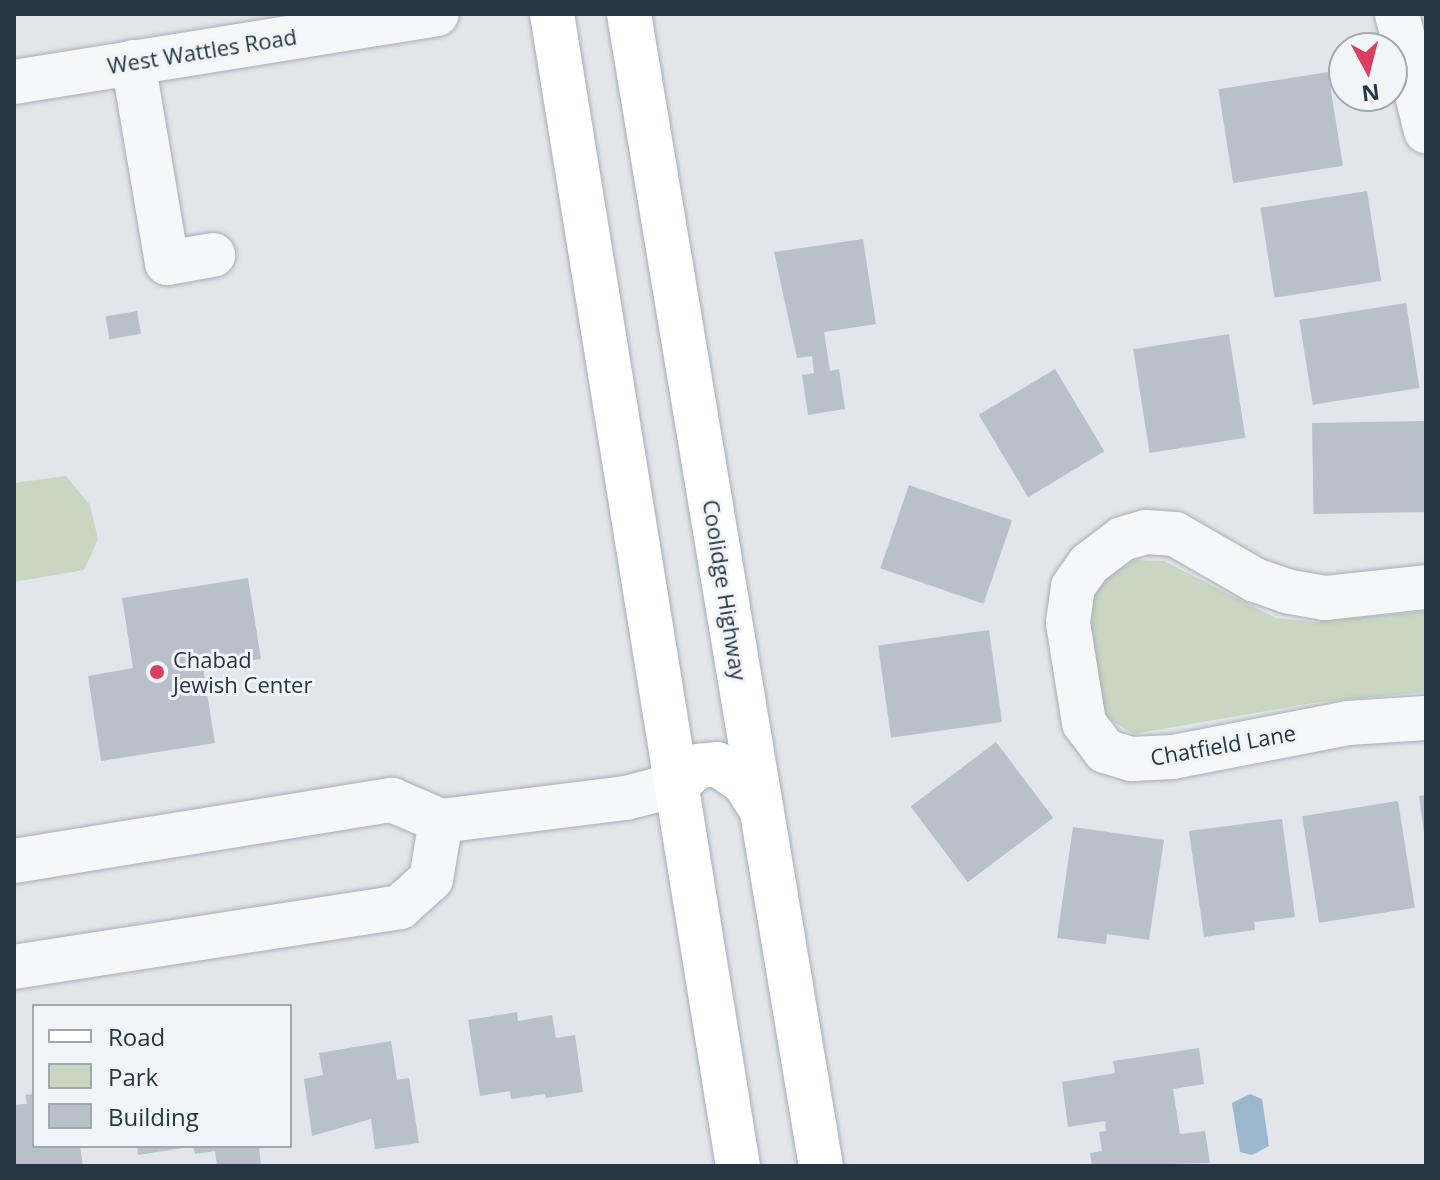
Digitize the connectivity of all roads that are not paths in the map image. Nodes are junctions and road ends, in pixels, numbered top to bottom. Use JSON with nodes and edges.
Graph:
{"nodes":[{"id":1,"x":437,"y":14,"type":"edge"},
{"id":2,"x":552,"y":14,"type":"edge"},
{"id":3,"x":629,"y":14,"type":"edge"},
{"id":4,"x":1397,"y":14,"type":"edge"},
{"id":5,"x":133,"y":62,"type":"junction"},
{"id":6,"x":14,"y":82,"type":"edge"},
{"id":7,"x":1426,"y":131,"type":"edge"},
{"id":8,"x":213,"y":255,"type":"dead end"},
{"id":9,"x":1426,"y":587,"type":"edge"},
{"id":10,"x":1426,"y":718,"type":"edge"},
{"id":11,"x":676,"y":785,"type":"junction"},
{"id":12,"x":761,"y":810,"type":"junction"},
{"id":13,"x":441,"y":821,"type":"junction"},
{"id":14,"x":14,"y":861,"type":"edge"},
{"id":15,"x":14,"y":967,"type":"edge"},
{"id":16,"x":738,"y":1166,"type":"edge"},
{"id":17,"x":821,"y":1166,"type":"edge"}],
"edges":[{"from":1,"to":5,"type":"street","name":"West Wattles Road"},
{"from":2,"to":11,"type":"main road"},
{"from":3,"to":12,"type":"main road","name":"Coolidge Highway"},
{"from":4,"to":7,"type":"street"},
{"from":5,"to":6,"type":"street","name":"West Wattles Road"},
{"from":5,"to":8,"type":"street"},
{"from":9,"to":10,"type":"street","name":"Chatfield Lane"},
{"from":11,"to":12,"type":"main road"},
{"from":11,"to":13,"type":"street"},
{"from":11,"to":16,"type":"main road"},
{"from":12,"to":17,"type":"main road","name":"Coolidge Highway"},
{"from":13,"to":14,"type":"street"},
{"from":13,"to":15,"type":"street"}]}
